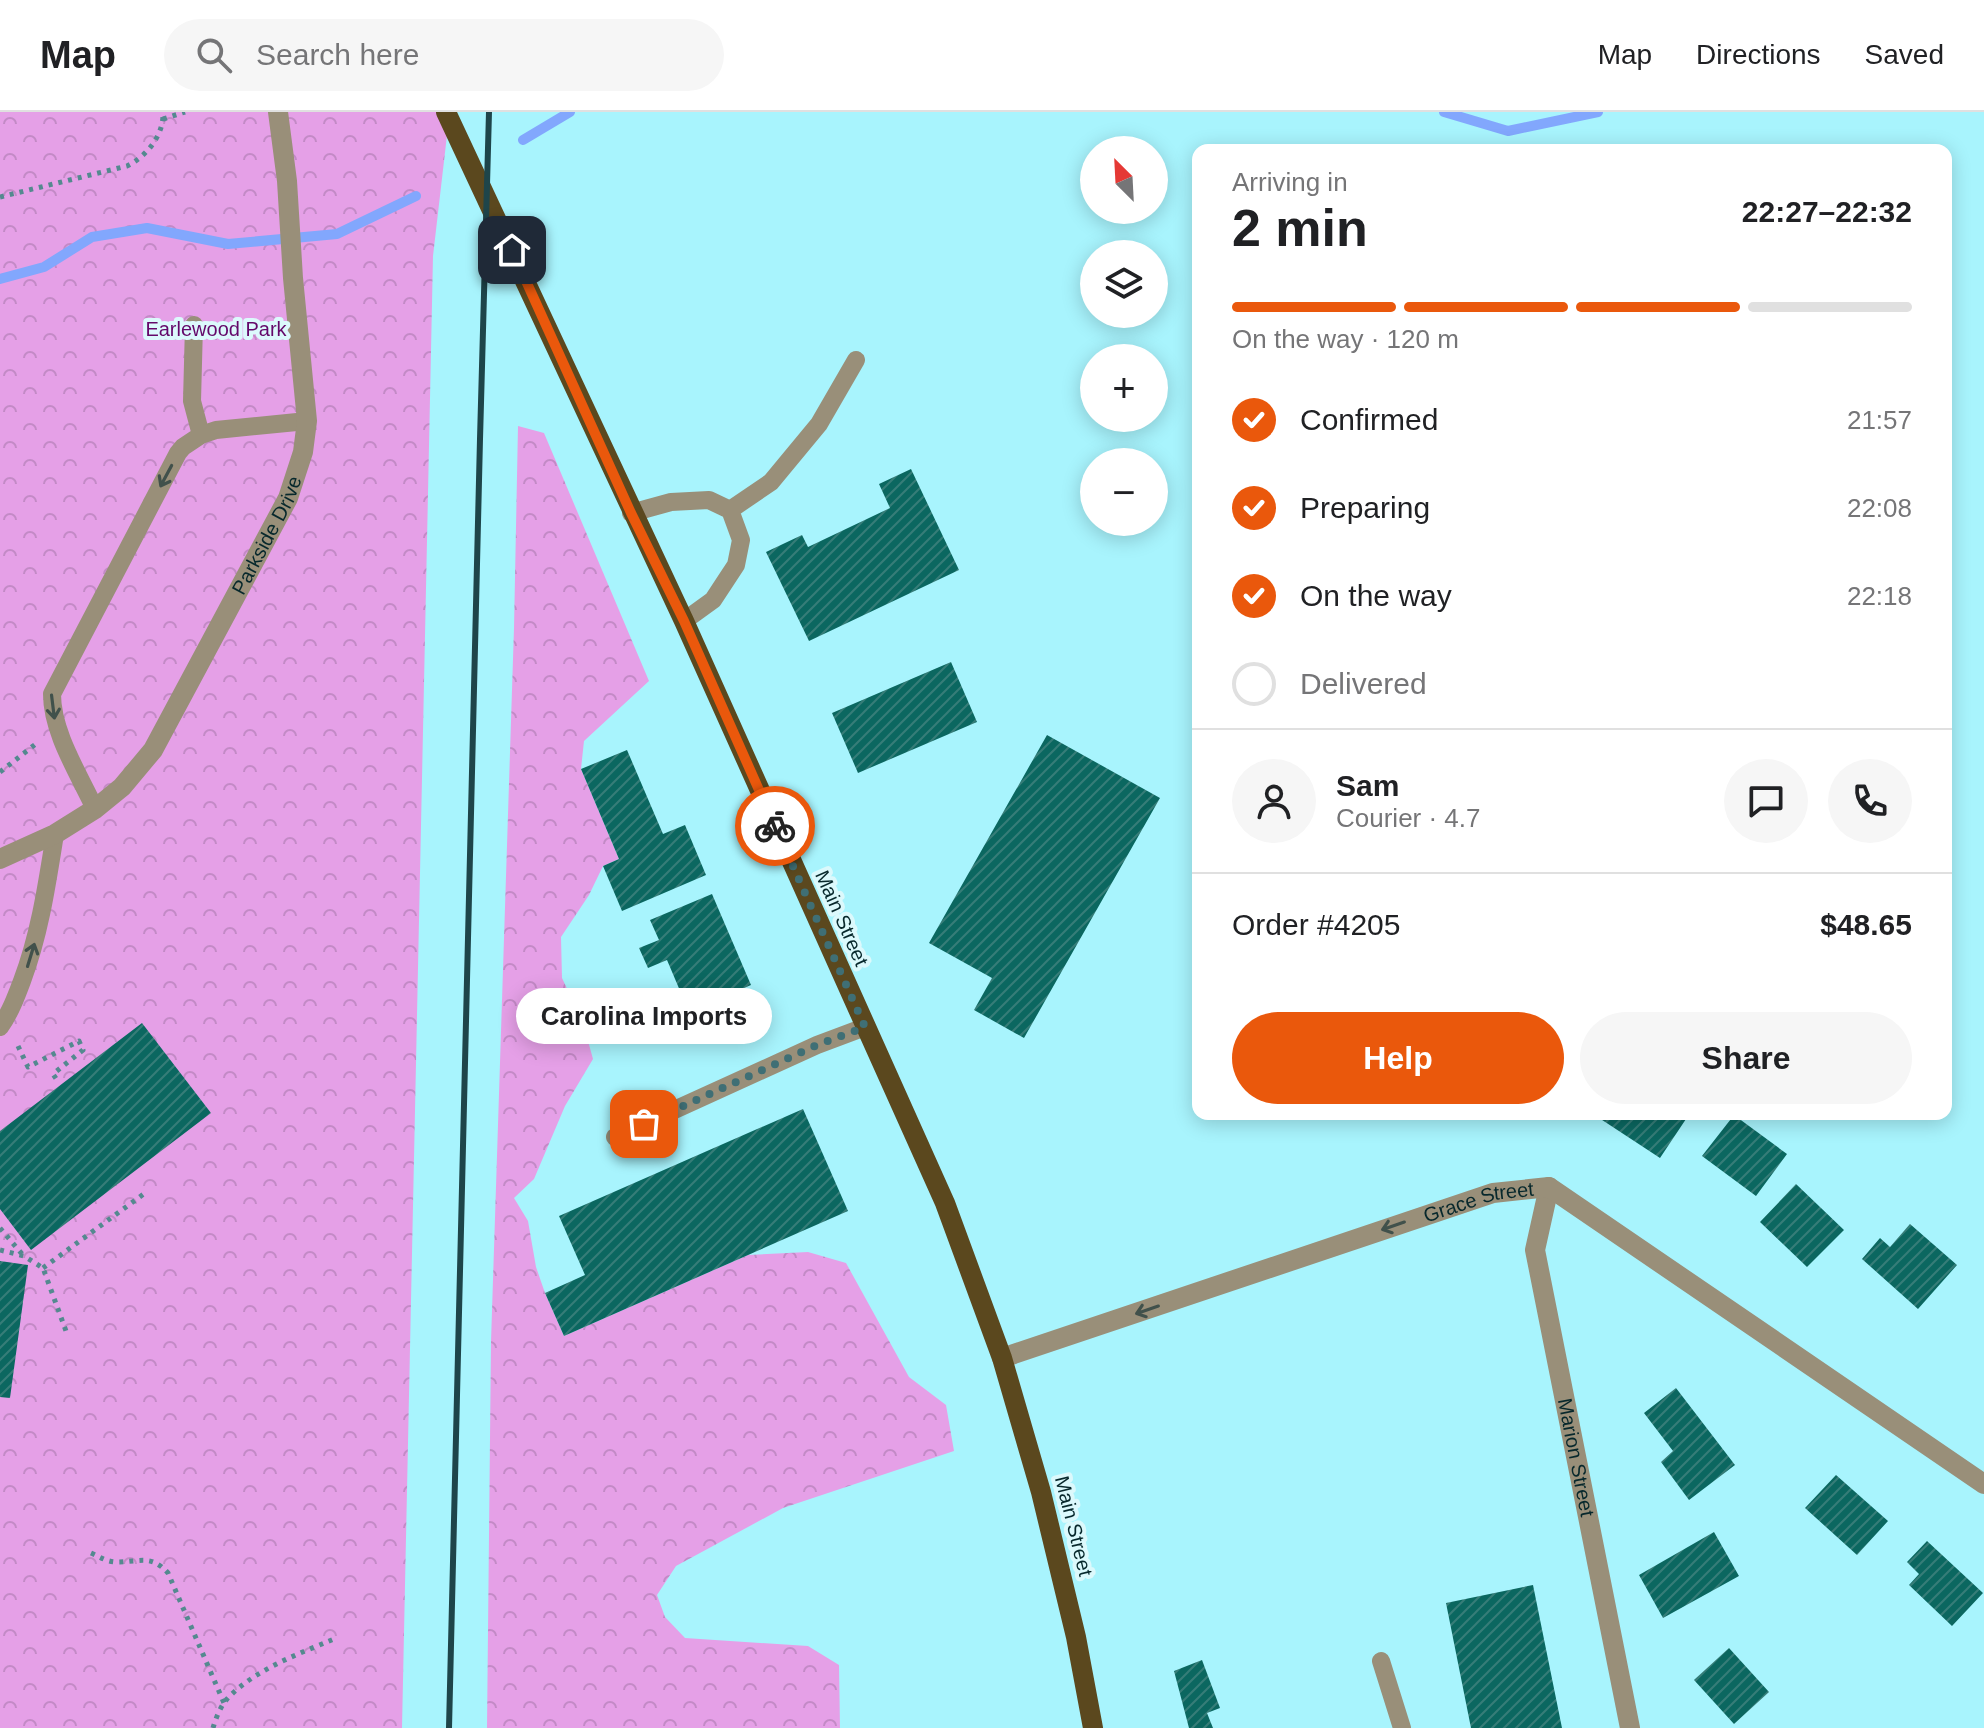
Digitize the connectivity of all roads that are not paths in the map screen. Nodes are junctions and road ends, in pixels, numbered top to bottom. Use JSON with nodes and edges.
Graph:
{"nodes":[{"id":1,"x":278,"y":112,"type":"edge"},
{"id":2,"x":446,"y":112,"type":"edge"},
{"id":3,"x":194,"y":325,"type":"dead end"},
{"id":4,"x":856,"y":360,"type":"dead end"},
{"id":5,"x":307,"y":421,"type":"junction"},
{"id":6,"x":201,"y":435,"type":"junction"},
{"id":7,"x":730,"y":510,"type":"junction"},
{"id":8,"x":631,"y":513,"type":"junction"},
{"id":9,"x":684,"y":621,"type":"junction"},
{"id":10,"x":95,"y":809,"type":"junction"},
{"id":11,"x":55,"y":834,"type":"junction"},
{"id":12,"x":0,"y":859,"type":"edge"},
{"id":13,"x":3,"y":1023,"type":"edge"},
{"id":14,"x":865,"y":1027,"type":"junction"},
{"id":15,"x":615,"y":1137,"type":"dead end"},
{"id":16,"x":1549,"y":1187,"type":"junction"},
{"id":17,"x":1002,"y":1358,"type":"junction"},
{"id":18,"x":1984,"y":1484,"type":"edge"},
{"id":19,"x":1381,"y":1661,"type":"dead end"},
{"id":20,"x":1093,"y":1728,"type":"edge"},
{"id":21,"x":1402,"y":1728,"type":"edge"},
{"id":22,"x":1630,"y":1728,"type":"edge"}],
"edges":[{"from":1,"to":5,"type":"street","name":"Parkside Drive"},
{"from":2,"to":8,"type":"main road","name":"Main Street"},
{"from":3,"to":6,"type":"lane"},
{"from":4,"to":7,"type":"lane"},
{"from":5,"to":6,"type":"lane"},
{"from":5,"to":10,"type":"street","name":"Parkside Drive"},
{"from":6,"to":10,"type":"lane","one_way":true},
{"from":7,"to":8,"type":"lane"},
{"from":7,"to":9,"type":"lane"},
{"from":8,"to":9,"type":"main road","name":"Main Street"},
{"from":9,"to":14,"type":"main road","name":"Main Street"},
{"from":10,"to":11,"type":"street","name":"Parkside Drive"},
{"from":11,"to":12,"type":"street","name":"Parkside Drive"},
{"from":13,"to":11,"type":"lane","one_way":true},
{"from":14,"to":15,"type":"lane"},
{"from":14,"to":17,"type":"main road","name":"Main Street"},
{"from":16,"to":17,"type":"street","name":"Grace Street","one_way":true},
{"from":16,"to":18,"type":"street","name":"Grace Street"},
{"from":16,"to":22,"type":"street","name":"Marion Street"},
{"from":17,"to":20,"type":"main road","name":"Main Street"},
{"from":19,"to":21,"type":"lane"}]}
